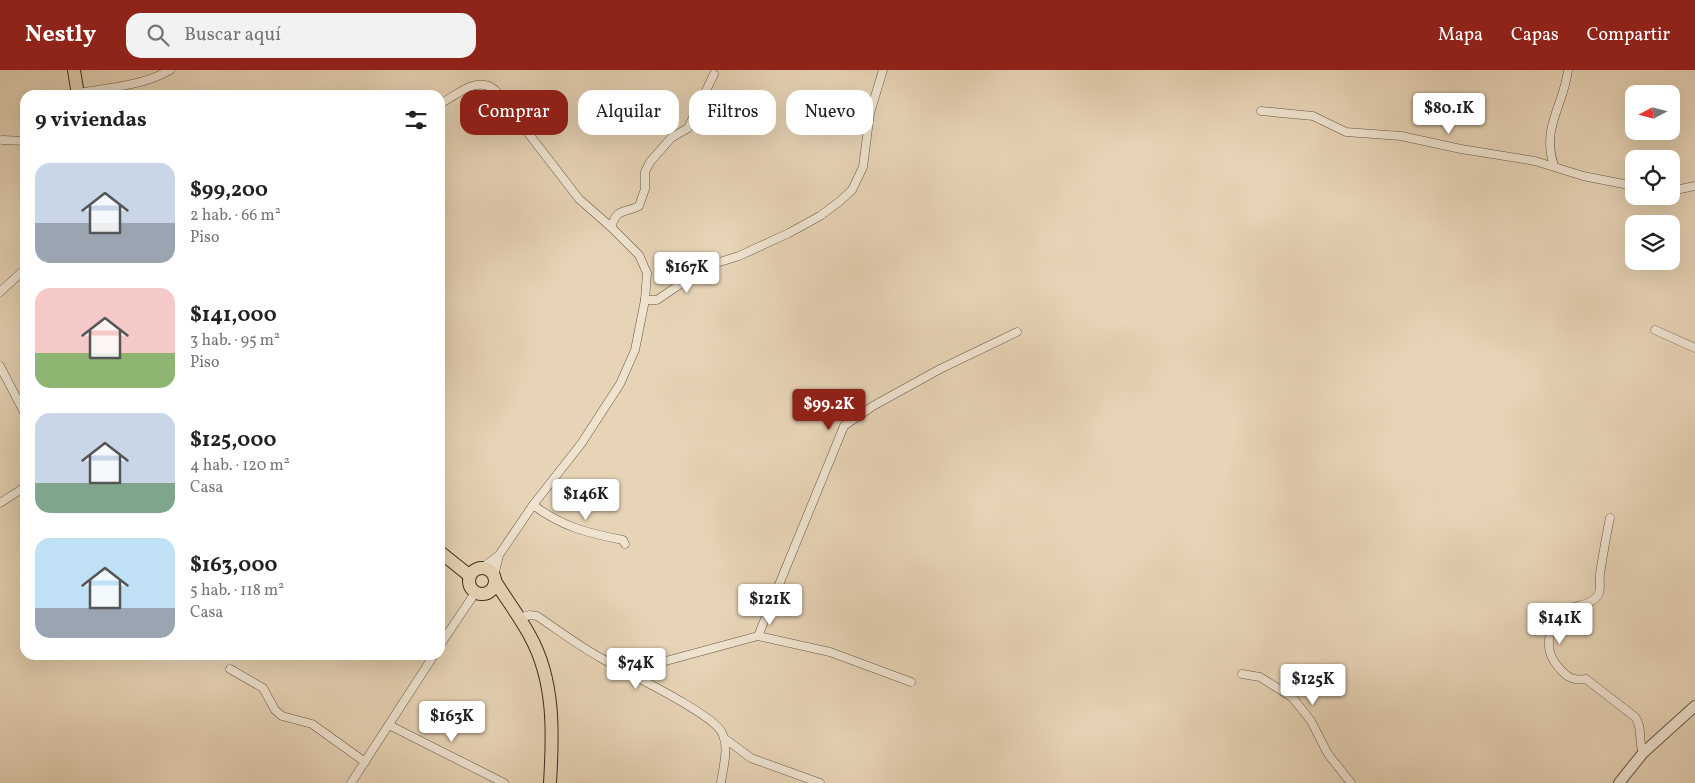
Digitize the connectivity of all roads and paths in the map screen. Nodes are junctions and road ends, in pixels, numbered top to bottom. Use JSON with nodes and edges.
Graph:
{"nodes":[{"id":1,"x":74,"y":70,"type":"edge"},
{"id":2,"x":170,"y":70,"type":"edge"},
{"id":3,"x":883,"y":70,"type":"edge"},
{"id":4,"x":1568,"y":70,"type":"edge"},
{"id":5,"x":714,"y":74,"type":"dead end"},
{"id":6,"x":76,"y":90,"type":"edge"},
{"id":7,"x":98,"y":90,"type":"edge"},
{"id":8,"x":445,"y":101,"type":"edge"},
{"id":9,"x":1260,"y":111,"type":"dead end"},
{"id":10,"x":2,"y":140,"type":"dead end"},
{"id":11,"x":20,"y":141,"type":"edge"},
{"id":12,"x":1554,"y":166,"type":"junction"},
{"id":13,"x":1625,"y":184,"type":"edge"},
{"id":14,"x":1695,"y":186,"type":"edge"},
{"id":15,"x":1680,"y":188,"type":"edge"},
{"id":16,"x":611,"y":227,"type":"junction"},
{"id":17,"x":20,"y":274,"type":"edge"},
{"id":18,"x":0,"y":292,"type":"edge"},
{"id":19,"x":645,"y":300,"type":"junction"},
{"id":20,"x":1654,"y":330,"type":"dead end"},
{"id":21,"x":1017,"y":332,"type":"dead end"},
{"id":22,"x":1695,"y":348,"type":"edge"},
{"id":23,"x":0,"y":366,"type":"edge"},
{"id":24,"x":20,"y":404,"type":"edge"},
{"id":25,"x":20,"y":490,"type":"edge"},
{"id":26,"x":0,"y":503,"type":"edge"},
{"id":27,"x":533,"y":505,"type":"junction"},
{"id":28,"x":1610,"y":518,"type":"dead end"},
{"id":29,"x":625,"y":544,"type":"dead end"},
{"id":30,"x":499,"y":555,"type":"junction"},
{"id":31,"x":445,"y":556,"type":"edge"},
{"id":32,"x":482,"y":568,"type":"junction"},
{"id":33,"x":470,"y":576,"type":"junction"},
{"id":34,"x":494,"y":578,"type":"junction"},
{"id":35,"x":480,"y":594,"type":"junction"},
{"id":36,"x":517,"y":616,"type":"junction"},
{"id":37,"x":758,"y":636,"type":"junction"},
{"id":38,"x":445,"y":639,"type":"edge"},
{"id":39,"x":431,"y":660,"type":"edge"},
{"id":40,"x":230,"y":668,"type":"dead end"},
{"id":41,"x":626,"y":672,"type":"junction"},
{"id":42,"x":1242,"y":674,"type":"dead end"},
{"id":43,"x":911,"y":682,"type":"dead end"},
{"id":44,"x":1695,"y":706,"type":"edge"},
{"id":45,"x":389,"y":725,"type":"junction"},
{"id":46,"x":724,"y":738,"type":"junction"},
{"id":47,"x":1643,"y":753,"type":"junction"},
{"id":48,"x":365,"y":762,"type":"junction"},
{"id":49,"x":352,"y":783,"type":"edge"},
{"id":50,"x":504,"y":783,"type":"edge"},
{"id":51,"x":550,"y":783,"type":"edge"},
{"id":52,"x":721,"y":783,"type":"edge"},
{"id":53,"x":820,"y":783,"type":"edge"},
{"id":54,"x":1351,"y":783,"type":"edge"},
{"id":55,"x":1619,"y":783,"type":"edge"}],
"edges":[{"from":1,"to":6,"type":"main road"},
{"from":2,"to":7,"type":"street"},
{"from":3,"to":19,"type":"street"},
{"from":4,"to":12,"type":"street"},
{"from":5,"to":16,"type":"street"},
{"from":8,"to":16,"type":"street"},
{"from":9,"to":12,"type":"street"},
{"from":10,"to":11,"type":"street"},
{"from":12,"to":13,"type":"street"},
{"from":14,"to":15,"type":"street"},
{"from":16,"to":19,"type":"street"},
{"from":17,"to":18,"type":"street"},
{"from":19,"to":27,"type":"street"},
{"from":20,"to":22,"type":"street"},
{"from":21,"to":37,"type":"street"},
{"from":23,"to":24,"type":"street"},
{"from":25,"to":26,"type":"street"},
{"from":27,"to":29,"type":"street"},
{"from":27,"to":30,"type":"street"},
{"from":28,"to":47,"type":"street"},
{"from":30,"to":32,"type":"street"},
{"from":30,"to":34,"type":"street"},
{"from":31,"to":33,"type":"main road"},
{"from":32,"to":33,"type":"main road"},
{"from":32,"to":34,"type":"main road"},
{"from":33,"to":35,"type":"main road"},
{"from":34,"to":35,"type":"main road"},
{"from":34,"to":36,"type":"main road"},
{"from":35,"to":36,"type":"main road"},
{"from":35,"to":38,"type":"street"},
{"from":36,"to":41,"type":"street"},
{"from":36,"to":51,"type":"main road"},
{"from":37,"to":41,"type":"street"},
{"from":37,"to":43,"type":"street"},
{"from":39,"to":45,"type":"street"},
{"from":40,"to":48,"type":"street"},
{"from":41,"to":46,"type":"street"},
{"from":42,"to":54,"type":"street"},
{"from":44,"to":47,"type":"street"},
{"from":45,"to":48,"type":"street"},
{"from":45,"to":50,"type":"street"},
{"from":46,"to":52,"type":"street"},
{"from":46,"to":53,"type":"street"},
{"from":47,"to":55,"type":"street"},
{"from":48,"to":49,"type":"street"}]}
